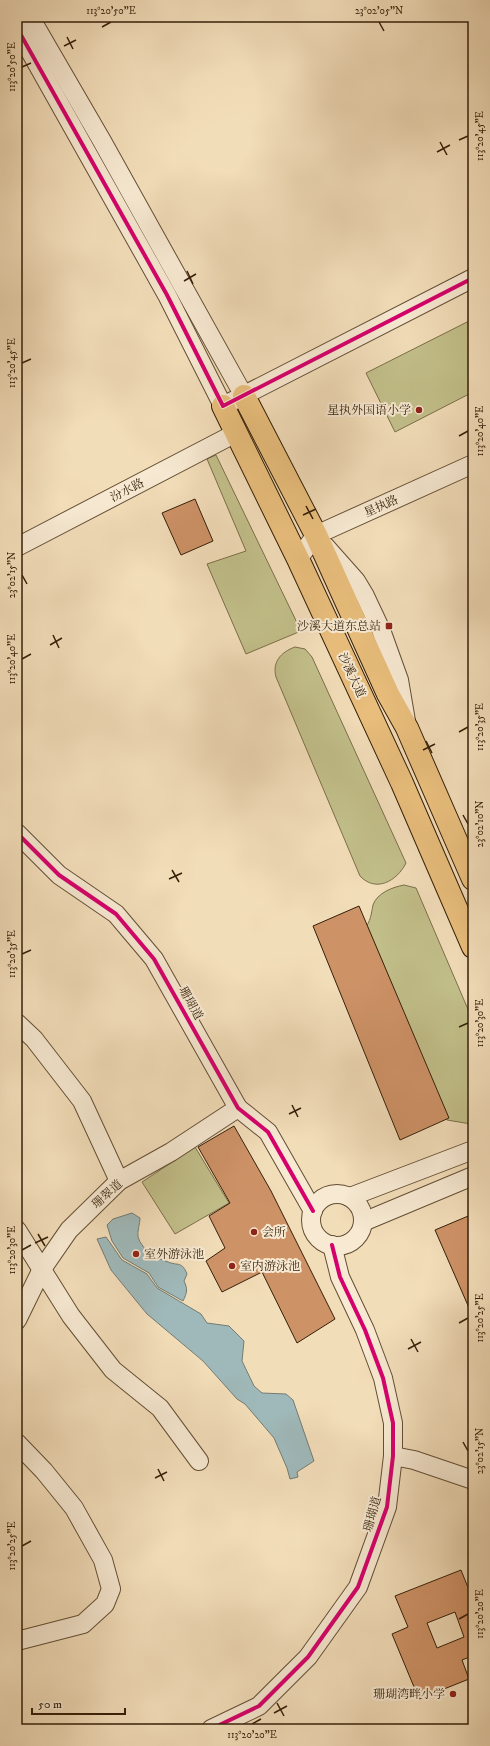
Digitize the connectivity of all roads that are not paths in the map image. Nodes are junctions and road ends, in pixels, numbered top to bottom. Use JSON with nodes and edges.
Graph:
{"nodes":[{"id":1,"x":30,"y":17,"type":"edge"},
{"id":2,"x":17,"y":28,"type":"edge"},
{"id":3,"x":473,"y":278,"type":"edge"},
{"id":4,"x":244,"y":396,"type":"junction"},
{"id":5,"x":223,"y":406,"type":"junction"},
{"id":6,"x":236,"y":433,"type":"junction"},
{"id":7,"x":473,"y":464,"type":"edge"},
{"id":8,"x":316,"y":534,"type":"junction"},
{"id":9,"x":17,"y":547,"type":"edge"},
{"id":10,"x":298,"y":559,"type":"junction"},
{"id":11,"x":17,"y":832,"type":"edge"},
{"id":12,"x":473,"y":879,"type":"edge"},
{"id":13,"x":473,"y":947,"type":"edge"},
{"id":14,"x":17,"y":1023,"type":"edge"},
{"id":15,"x":238,"y":1108,"type":"junction"},
{"id":16,"x":473,"y":1150,"type":"edge"},
{"id":17,"x":473,"y":1176,"type":"edge"},
{"id":18,"x":119,"y":1181,"type":"junction"},
{"id":19,"x":350,"y":1197,"type":"junction"},
{"id":20,"x":313,"y":1211,"type":"junction"},
{"id":21,"x":363,"y":1222,"type":"junction"},
{"id":22,"x":17,"y":1230,"type":"edge"},
{"id":23,"x":332,"y":1245,"type":"junction"},
{"id":24,"x":42,"y":1269,"type":"junction"},
{"id":25,"x":17,"y":1320,"type":"edge"},
{"id":26,"x":17,"y":1443,"type":"edge"},
{"id":27,"x":393,"y":1456,"type":"junction"},
{"id":28,"x":199,"y":1461,"type":"dead end"},
{"id":29,"x":473,"y":1480,"type":"edge"},
{"id":30,"x":17,"y":1641,"type":"edge"},
{"id":31,"x":211,"y":1729,"type":"edge"}],
"edges":[{"from":1,"to":4,"type":"street"},
{"from":2,"to":5,"type":"street"},
{"from":3,"to":4,"type":"street"},
{"from":4,"to":5,"type":"street"},
{"from":4,"to":8,"type":"main road","name":"沙溪大道"},
{"from":5,"to":6,"type":"main road","name":"沙溪大道"},
{"from":6,"to":9,"type":"street","name":"汾水路"},
{"from":6,"to":10,"type":"main road","name":"沙溪大道"},
{"from":7,"to":8,"type":"street","name":"星执路"},
{"from":8,"to":10,"type":"street"},
{"from":8,"to":12,"type":"main road","name":"沙溪大道"},
{"from":10,"to":13,"type":"main road","name":"沙溪大道"},
{"from":11,"to":15,"type":"street","name":"珊瑚道"},
{"from":14,"to":18,"type":"street"},
{"from":15,"to":18,"type":"street","name":"珊翠道"},
{"from":15,"to":20,"type":"street","name":"珊瑚道"},
{"from":16,"to":19,"type":"street"},
{"from":17,"to":21,"type":"street"},
{"from":18,"to":24,"type":"street","name":"珊翠道"},
{"from":19,"to":20,"type":"street"},
{"from":19,"to":21,"type":"street"},
{"from":20,"to":23,"type":"street"},
{"from":21,"to":23,"type":"street"},
{"from":22,"to":24,"type":"street"},
{"from":23,"to":27,"type":"street","name":"珊瑚道"},
{"from":24,"to":25,"type":"street","name":"珊翠道"},
{"from":24,"to":28,"type":"street"},
{"from":26,"to":30,"type":"street"},
{"from":27,"to":29,"type":"street"},
{"from":27,"to":31,"type":"street","name":"珊瑚道"}]}
